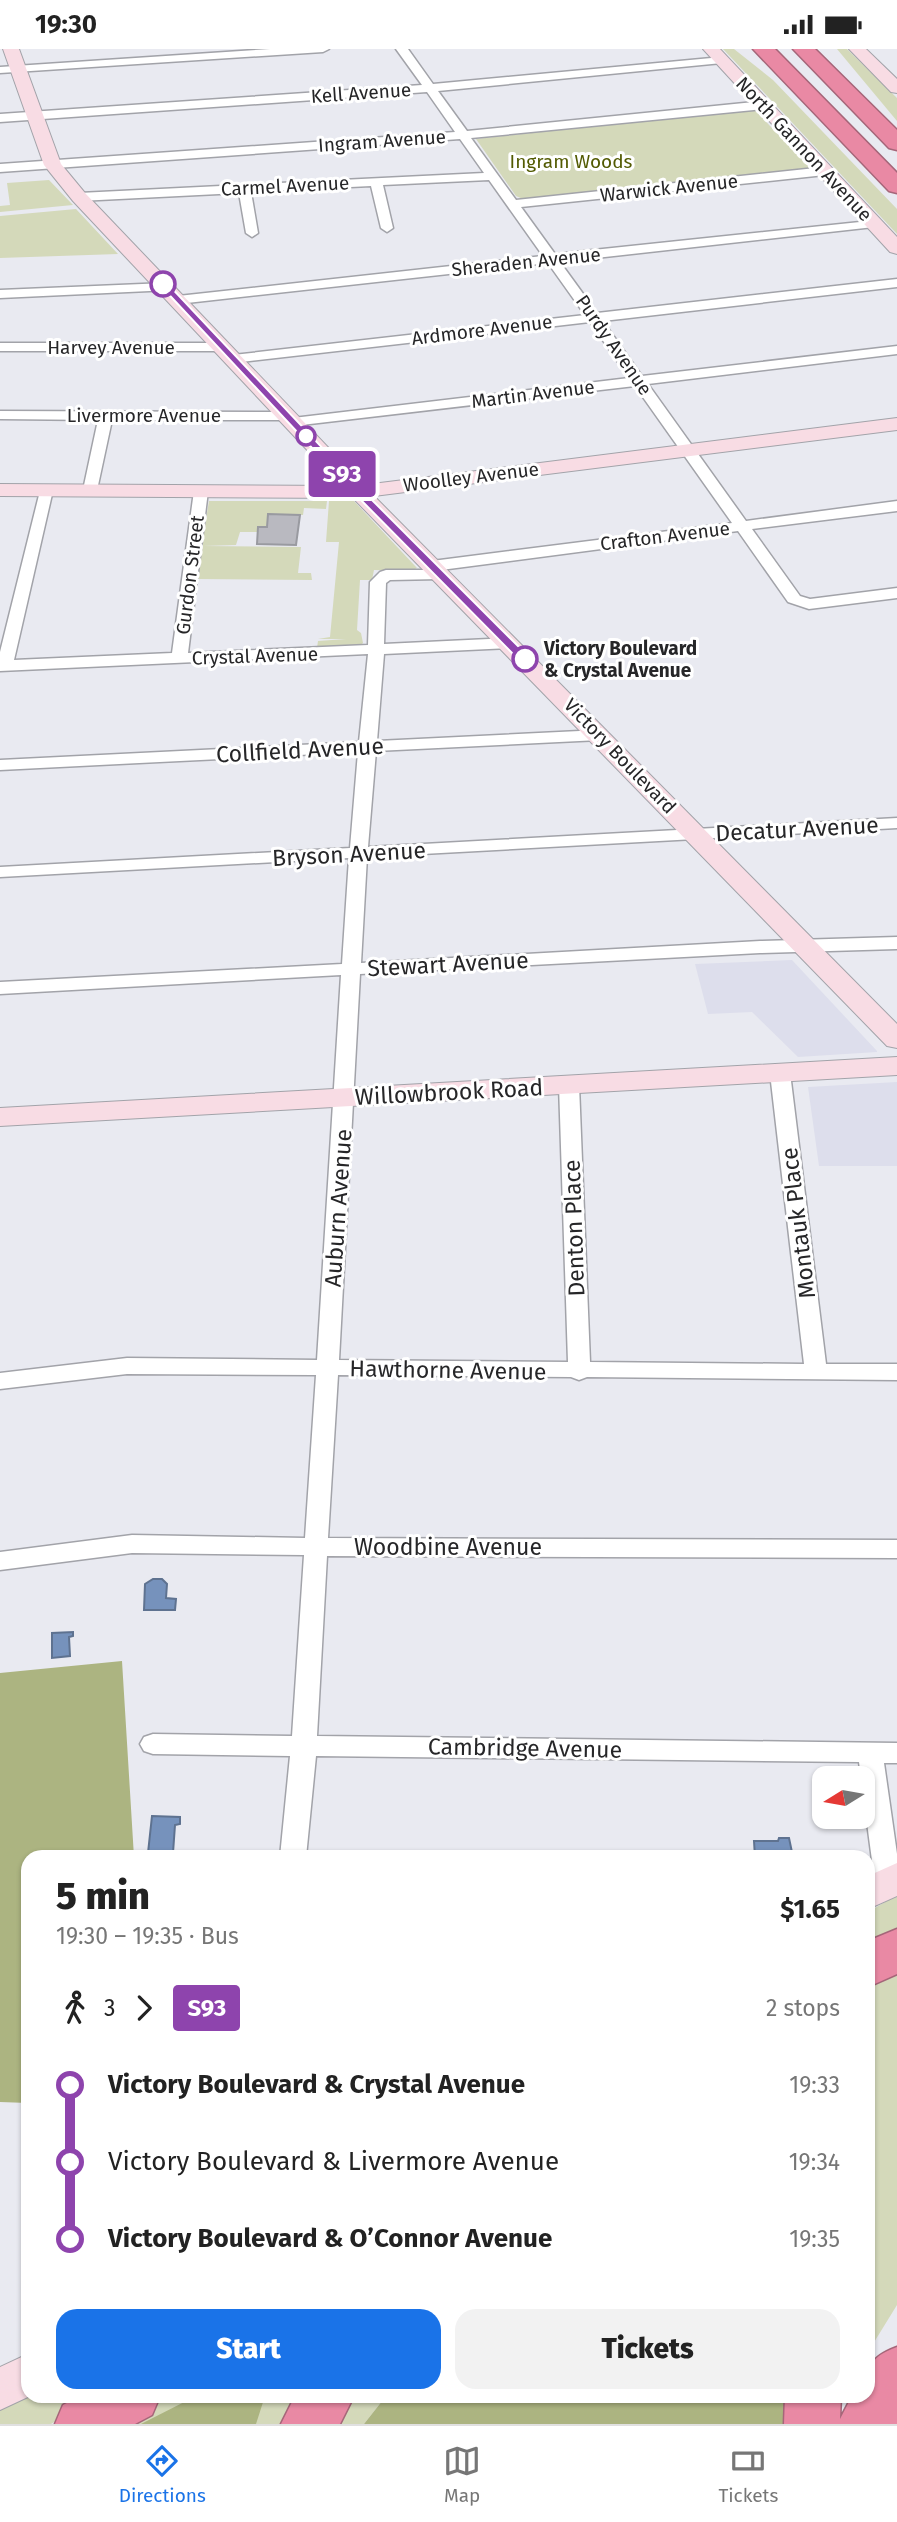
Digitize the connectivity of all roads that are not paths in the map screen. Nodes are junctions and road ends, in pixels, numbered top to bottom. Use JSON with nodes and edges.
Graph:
{"nodes":[{"id":1,"x":11,"y":49,"type":"edge"},
{"id":2,"x":323,"y":49,"type":"edge"},
{"id":3,"x":402,"y":49,"type":"edge"},
{"id":4,"x":763,"y":49,"type":"edge"},
{"id":5,"x":803,"y":49,"type":"edge"},
{"id":6,"x":829,"y":49,"type":"edge"},
{"id":7,"x":857,"y":49,"type":"edge"},
{"id":8,"x":724,"y":53,"type":"edge"},
{"id":9,"x":10,"y":70,"type":"edge"},
{"id":10,"x":897,"y":87,"type":"edge"},
{"id":11,"x":430,"y":88,"type":"junction"},
{"id":12,"x":764,"y":105,"type":"junction"},
{"id":13,"x":819,"y":108,"type":"junction"},
{"id":14,"x":37,"y":115,"type":"junction"},
{"id":15,"x":0,"y":118,"type":"edge"},
{"id":16,"x":463,"y":135,"type":"junction"},
{"id":17,"x":897,"y":142,"type":"edge"},
{"id":18,"x":53,"y":165,"type":"junction"},
{"id":19,"x":0,"y":168,"type":"edge"},
{"id":20,"x":825,"y":171,"type":"junction"},
{"id":21,"x":492,"y":176,"type":"junction"},
{"id":22,"x":376,"y":181,"type":"junction"},
{"id":23,"x":897,"y":186,"type":"edge"},
{"id":24,"x":244,"y":188,"type":"junction"},
{"id":25,"x":79,"y":197,"type":"junction"},
{"id":26,"x":513,"y":204,"type":"junction"},
{"id":27,"x":874,"y":223,"type":"junction"},
{"id":28,"x":387,"y":228,"type":"dead end"},
{"id":29,"x":252,"y":233,"type":"dead end"},
{"id":30,"x":897,"y":249,"type":"edge"},
{"id":31,"x":553,"y":259,"type":"junction"},
{"id":32,"x":897,"y":283,"type":"edge"},
{"id":33,"x":0,"y":294,"type":"edge"},
{"id":34,"x":172,"y":294,"type":"junction"},
{"id":35,"x":595,"y":317,"type":"junction"},
{"id":36,"x":0,"y":347,"type":"edge"},
{"id":37,"x":897,"y":350,"type":"edge"},
{"id":38,"x":228,"y":353,"type":"junction"},
{"id":39,"x":640,"y":381,"type":"junction"},
{"id":40,"x":0,"y":415,"type":"edge"},
{"id":41,"x":106,"y":415,"type":"junction"},
{"id":42,"x":290,"y":419,"type":"junction"},
{"id":43,"x":897,"y":424,"type":"edge"},
{"id":44,"x":689,"y":450,"type":"junction"},
{"id":45,"x":0,"y":490,"type":"edge"},
{"id":46,"x":46,"y":490,"type":"junction"},
{"id":47,"x":90,"y":490,"type":"junction"},
{"id":48,"x":201,"y":491,"type":"junction"},
{"id":49,"x":359,"y":492,"type":"junction"},
{"id":50,"x":897,"y":506,"type":"edge"},
{"id":51,"x":743,"y":526,"type":"junction"},
{"id":52,"x":436,"y":570,"type":"junction"},
{"id":53,"x":897,"y":593,"type":"edge"},
{"id":54,"x":510,"y":643,"type":"junction"},
{"id":55,"x":376,"y":650,"type":"junction"},
{"id":56,"x":179,"y":659,"type":"junction"},
{"id":57,"x":2,"y":666,"type":"edge"},
{"id":58,"x":600,"y":736,"type":"junction"},
{"id":59,"x":366,"y":747,"type":"junction"},
{"id":60,"x":0,"y":765,"type":"edge"},
{"id":61,"x":897,"y":823,"type":"edge"},
{"id":62,"x":697,"y":834,"type":"junction"},
{"id":63,"x":358,"y":854,"type":"junction"},
{"id":64,"x":0,"y":872,"type":"edge"},
{"id":65,"x":897,"y":943,"type":"edge"},
{"id":66,"x":807,"y":947,"type":"junction"},
{"id":67,"x":352,"y":970,"type":"junction"},
{"id":68,"x":0,"y":988,"type":"edge"},
{"id":69,"x":897,"y":1040,"type":"edge"},
{"id":70,"x":897,"y":1066,"type":"edge"},
{"id":71,"x":780,"y":1073,"type":"junction"},
{"id":72,"x":569,"y":1085,"type":"junction"},
{"id":73,"x":345,"y":1097,"type":"junction"},
{"id":74,"x":0,"y":1117,"type":"edge"},
{"id":75,"x":328,"y":1369,"type":"junction"},
{"id":76,"x":579,"y":1372,"type":"junction"},
{"id":77,"x":816,"y":1373,"type":"junction"},
{"id":78,"x":897,"y":1373,"type":"edge"},
{"id":79,"x":0,"y":1381,"type":"edge"},
{"id":80,"x":316,"y":1547,"type":"junction"},
{"id":81,"x":897,"y":1549,"type":"edge"},
{"id":82,"x":0,"y":1561,"type":"edge"},
{"id":83,"x":153,"y":1744,"type":"dead end"},
{"id":84,"x":304,"y":1746,"type":"junction"},
{"id":85,"x":870,"y":1752,"type":"junction"},
{"id":86,"x":897,"y":1753,"type":"edge"},
{"id":87,"x":294,"y":1850,"type":"edge"},
{"id":88,"x":884,"y":1885,"type":"edge"},
{"id":89,"x":897,"y":1949,"type":"edge"},
{"id":90,"x":875,"y":1962,"type":"edge"},
{"id":91,"x":897,"y":2373,"type":"edge"},
{"id":92,"x":21,"y":2378,"type":"edge"},
{"id":93,"x":0,"y":2391,"type":"edge"},
{"id":94,"x":120,"y":2403,"type":"edge"},
{"id":95,"x":322,"y":2403,"type":"edge"},
{"id":96,"x":813,"y":2403,"type":"edge"},
{"id":97,"x":83,"y":2424,"type":"edge"},
{"id":98,"x":309,"y":2424,"type":"edge"},
{"id":99,"x":812,"y":2424,"type":"edge"},
{"id":100,"x":866,"y":2424,"type":"edge"}],
"edges":[{"from":1,"to":9,"type":"main road","name":"Victory Boulevard"},
{"from":2,"to":9,"type":"street"},
{"from":3,"to":11,"type":"street","name":"Purdy Avenue"},
{"from":4,"to":13,"type":"highway"},
{"from":5,"to":17,"type":"highway"},
{"from":6,"to":17,"type":"highway"},
{"from":7,"to":10,"type":"main road"},
{"from":8,"to":11,"type":"street","name":"Kell Avenue"},
{"from":8,"to":12,"type":"main road","name":"North Gannon Avenue"},
{"from":8,"to":13,"type":"highway"},
{"from":9,"to":14,"type":"main road","name":"Victory Boulevard"},
{"from":11,"to":14,"type":"street","name":"Kell Avenue"},
{"from":11,"to":16,"type":"street","name":"Purdy Avenue"},
{"from":12,"to":16,"type":"street","name":"Ingram Avenue"},
{"from":12,"to":20,"type":"main road","name":"North Gannon Avenue"},
{"from":13,"to":23,"type":"highway"},
{"from":14,"to":15,"type":"street","name":"Kell Avenue"},
{"from":14,"to":18,"type":"main road","name":"Victory Boulevard"},
{"from":16,"to":18,"type":"street","name":"Ingram Avenue"},
{"from":16,"to":21,"type":"street","name":"Purdy Avenue"},
{"from":18,"to":19,"type":"street","name":"Ingram Avenue"},
{"from":18,"to":25,"type":"main road","name":"Victory Boulevard"},
{"from":20,"to":26,"type":"street","name":"Warwick Avenue"},
{"from":20,"to":27,"type":"main road","name":"North Gannon Avenue"},
{"from":21,"to":22,"type":"street","name":"Carmel Avenue"},
{"from":21,"to":26,"type":"street","name":"Purdy Avenue"},
{"from":22,"to":24,"type":"street","name":"Carmel Avenue"},
{"from":22,"to":28,"type":"street"},
{"from":24,"to":25,"type":"street","name":"Carmel Avenue"},
{"from":24,"to":29,"type":"street"},
{"from":25,"to":34,"type":"main road","name":"Victory Boulevard"},
{"from":26,"to":31,"type":"street","name":"Purdy Avenue"},
{"from":27,"to":30,"type":"main road","name":"North Gannon Avenue"},
{"from":27,"to":31,"type":"street","name":"Sheraden Avenue"},
{"from":31,"to":34,"type":"street","name":"Sheraden Avenue"},
{"from":31,"to":35,"type":"street","name":"Purdy Avenue"},
{"from":32,"to":35,"type":"street","name":"Ardmore Avenue"},
{"from":33,"to":34,"type":"street","name":"Sheraden Avenue"},
{"from":34,"to":38,"type":"main road","name":"Victory Boulevard"},
{"from":35,"to":38,"type":"street","name":"Ardmore Avenue"},
{"from":35,"to":39,"type":"street","name":"Purdy Avenue"},
{"from":36,"to":38,"type":"street","name":"Harvey Avenue"},
{"from":37,"to":39,"type":"street","name":"Martin Avenue"},
{"from":38,"to":42,"type":"main road","name":"Victory Boulevard"},
{"from":39,"to":42,"type":"street","name":"Martin Avenue"},
{"from":39,"to":44,"type":"street","name":"Purdy Avenue"},
{"from":40,"to":41,"type":"street","name":"Livermore Avenue"},
{"from":41,"to":42,"type":"street","name":"Livermore Avenue"},
{"from":41,"to":47,"type":"street"},
{"from":42,"to":49,"type":"main road","name":"Victory Boulevard"},
{"from":43,"to":44,"type":"main road","name":"Woolley Avenue"},
{"from":44,"to":49,"type":"main road","name":"Woolley Avenue"},
{"from":44,"to":51,"type":"street","name":"Purdy Avenue"},
{"from":45,"to":46,"type":"main road","name":"Woolley Avenue"},
{"from":46,"to":47,"type":"main road","name":"Woolley Avenue"},
{"from":46,"to":57,"type":"street"},
{"from":47,"to":48,"type":"main road","name":"Woolley Avenue"},
{"from":48,"to":49,"type":"main road","name":"Woolley Avenue"},
{"from":48,"to":56,"type":"street","name":"Gurdon Street"},
{"from":49,"to":52,"type":"main road","name":"Victory Boulevard"},
{"from":50,"to":51,"type":"street","name":"Crafton Avenue"},
{"from":51,"to":52,"type":"street","name":"Crafton Avenue"},
{"from":51,"to":53,"type":"street","name":"Purdy Avenue"},
{"from":52,"to":54,"type":"main road","name":"Victory Boulevard"},
{"from":52,"to":55,"type":"street","name":"Auburn Avenue"},
{"from":54,"to":55,"type":"street","name":"Crystal Avenue"},
{"from":54,"to":58,"type":"main road","name":"Victory Boulevard"},
{"from":55,"to":56,"type":"street","name":"Crystal Avenue"},
{"from":55,"to":59,"type":"street","name":"Auburn Avenue"},
{"from":56,"to":57,"type":"street","name":"Crystal Avenue"},
{"from":58,"to":59,"type":"street","name":"Collfield Avenue"},
{"from":58,"to":62,"type":"main road","name":"Victory Boulevard"},
{"from":59,"to":60,"type":"street","name":"Collfield Avenue"},
{"from":59,"to":63,"type":"street","name":"Auburn Avenue"},
{"from":61,"to":62,"type":"street","name":"Decatur Avenue"},
{"from":62,"to":63,"type":"street","name":"Bryson Avenue"},
{"from":62,"to":66,"type":"main road","name":"Victory Boulevard"},
{"from":63,"to":64,"type":"street","name":"Bryson Avenue"},
{"from":63,"to":67,"type":"street","name":"Auburn Avenue"},
{"from":65,"to":66,"type":"street","name":"Stewart Avenue"},
{"from":66,"to":67,"type":"street","name":"Stewart Avenue"},
{"from":66,"to":69,"type":"main road","name":"Victory Boulevard"},
{"from":67,"to":68,"type":"street","name":"Stewart Avenue"},
{"from":67,"to":73,"type":"street","name":"Auburn Avenue"},
{"from":70,"to":71,"type":"main road","name":"Willowbrook Road"},
{"from":71,"to":72,"type":"main road","name":"Willowbrook Road"},
{"from":71,"to":77,"type":"street","name":"Montauk Place"},
{"from":72,"to":73,"type":"main road","name":"Willowbrook Road"},
{"from":72,"to":76,"type":"street","name":"Denton Place"},
{"from":73,"to":74,"type":"main road","name":"Willowbrook Road"},
{"from":73,"to":75,"type":"street","name":"Auburn Avenue"},
{"from":75,"to":76,"type":"street","name":"Hawthorne Avenue"},
{"from":75,"to":79,"type":"street","name":"Hawthorne Avenue"},
{"from":75,"to":80,"type":"street","name":"Auburn Avenue"},
{"from":76,"to":77,"type":"street","name":"Hawthorne Avenue"},
{"from":77,"to":78,"type":"street","name":"Hawthorne Avenue"},
{"from":80,"to":81,"type":"street","name":"Woodbine Avenue"},
{"from":80,"to":82,"type":"street","name":"Woodbine Avenue"},
{"from":80,"to":84,"type":"street","name":"Auburn Avenue"},
{"from":83,"to":84,"type":"street","name":"Cambridge Avenue"},
{"from":84,"to":85,"type":"street","name":"Cambridge Avenue"},
{"from":84,"to":87,"type":"street","name":"Auburn Avenue"},
{"from":85,"to":86,"type":"street","name":"Cambridge Avenue"},
{"from":85,"to":88,"type":"street"},
{"from":89,"to":90,"type":"highway"},
{"from":91,"to":100,"type":"highway"},
{"from":92,"to":93,"type":"main road"},
{"from":94,"to":97,"type":"highway"},
{"from":95,"to":98,"type":"highway"},
{"from":96,"to":99,"type":"highway"}]}
